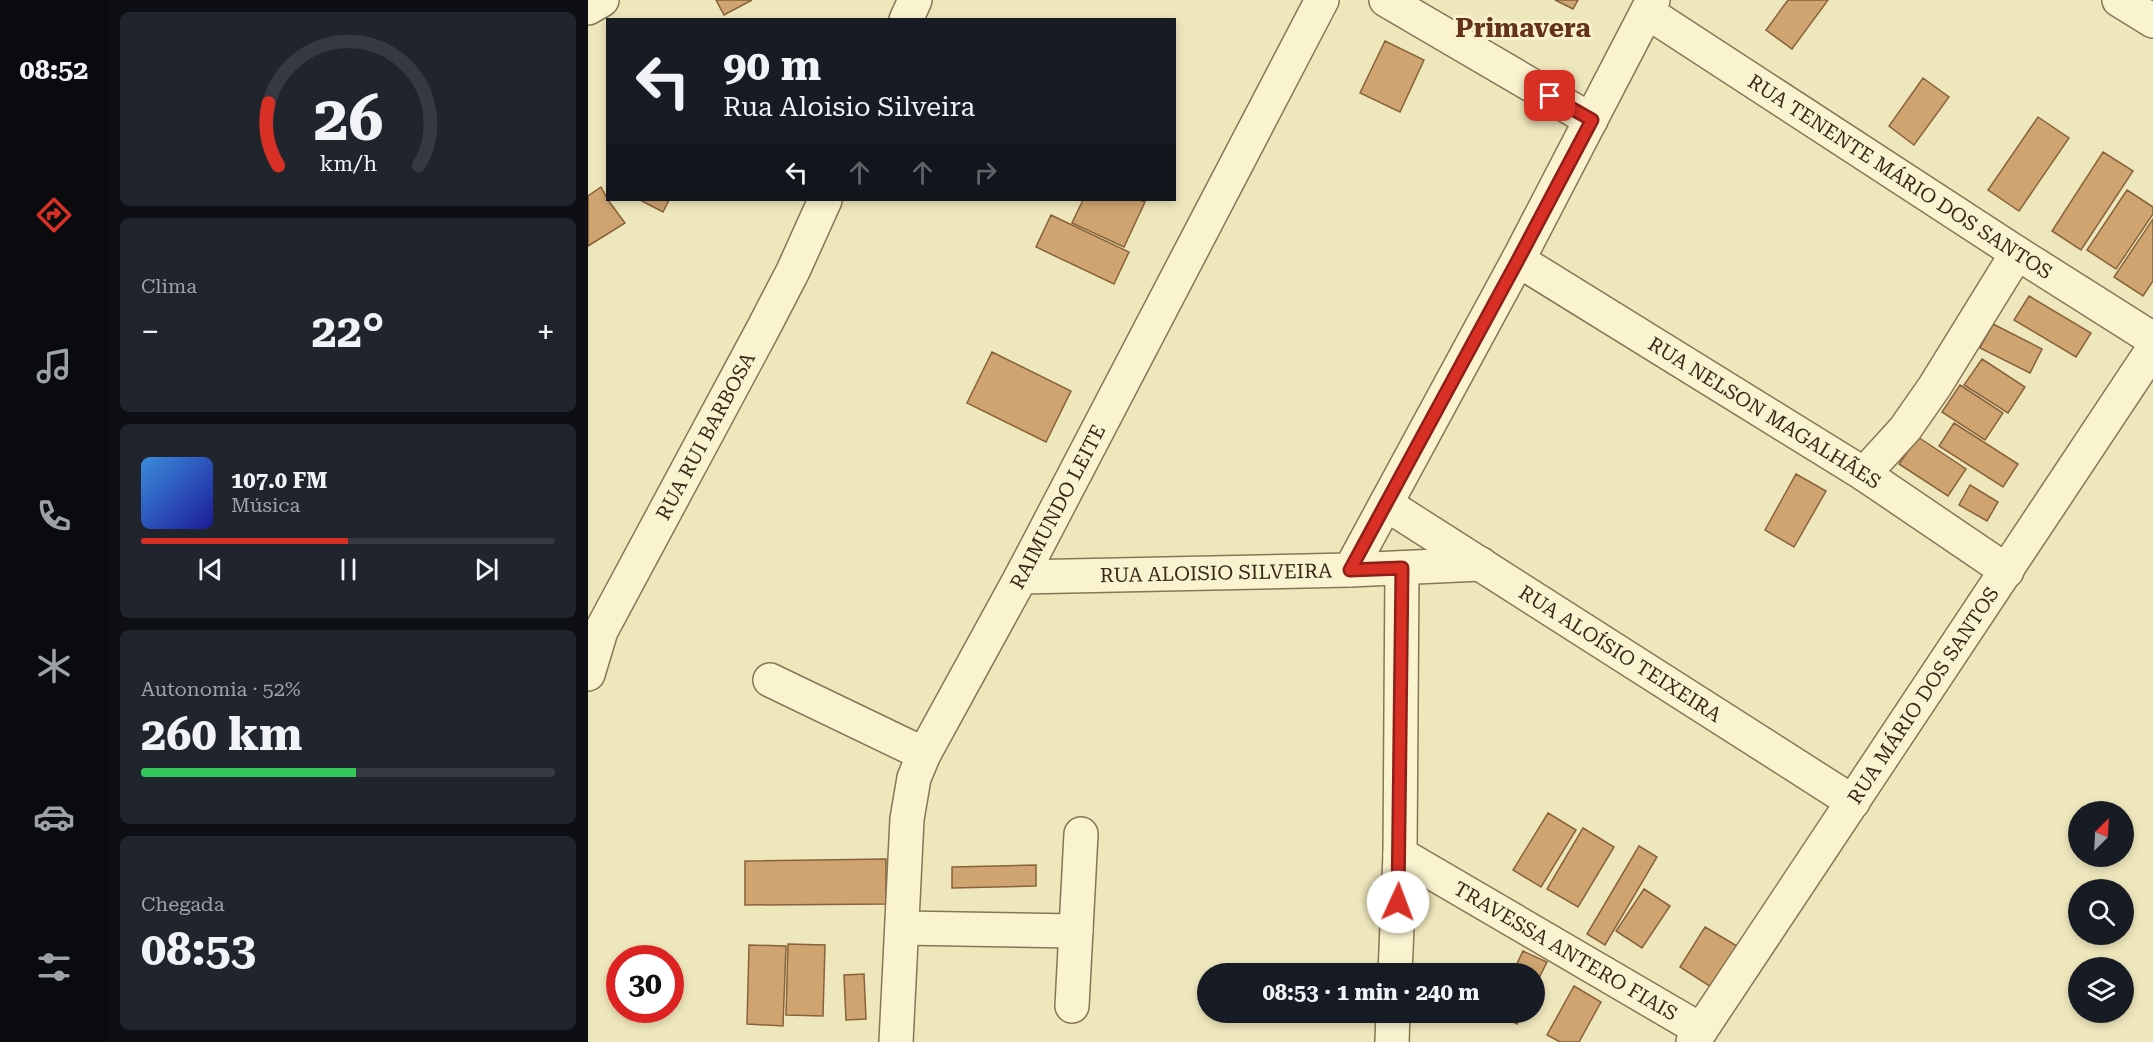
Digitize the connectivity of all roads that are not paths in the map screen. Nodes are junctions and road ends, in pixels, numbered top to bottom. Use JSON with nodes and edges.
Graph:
{"nodes":[{"id":1,"x":602,"y":0,"type":"edge"},
{"id":2,"x":915,"y":0,"type":"edge"},
{"id":3,"x":1322,"y":0,"type":"edge"},
{"id":4,"x":1386,"y":0,"type":"edge"},
{"id":5,"x":2119,"y":0,"type":"edge"},
{"id":6,"x":1650,"y":6,"type":"edge"},
{"id":7,"x":588,"y":8,"type":"edge"},
{"id":8,"x":907,"y":18,"type":"edge"},
{"id":9,"x":2153,"y":21,"type":"edge"},
{"id":10,"x":1592,"y":120,"type":"junction"},
{"id":11,"x":825,"y":201,"type":"edge"},
{"id":12,"x":2017,"y":253,"type":"junction"},
{"id":13,"x":1518,"y":260,"type":"junction"},
{"id":14,"x":2153,"y":339,"type":"edge"},
{"id":15,"x":2153,"y":349,"type":"edge"},
{"id":16,"x":1864,"y":474,"type":"junction"},
{"id":17,"x":1386,"y":504,"type":"junction"},
{"id":18,"x":1481,"y":564,"type":"junction"},
{"id":19,"x":1402,"y":568,"type":"junction"},
{"id":20,"x":1350,"y":570,"type":"junction"},
{"id":21,"x":2007,"y":571,"type":"junction"},
{"id":22,"x":1021,"y":577,"type":"junction"},
{"id":23,"x":594,"y":620,"type":"edge"},
{"id":24,"x":588,"y":674,"type":"edge"},
{"id":25,"x":770,"y":680,"type":"dead end"},
{"id":26,"x":924,"y":754,"type":"junction"},
{"id":27,"x":1853,"y":802,"type":"junction"},
{"id":28,"x":1081,"y":834,"type":"dead end"},
{"id":29,"x":1400,"y":854,"type":"junction"},
{"id":30,"x":902,"y":928,"type":"junction"},
{"id":31,"x":1076,"y":931,"type":"junction"},
{"id":32,"x":1395,"y":963,"type":"edge"},
{"id":33,"x":1072,"y":1006,"type":"dead end"},
{"id":34,"x":1393,"y":1023,"type":"edge"},
{"id":35,"x":1697,"y":1036,"type":"edge"},
{"id":36,"x":896,"y":1042,"type":"edge"},
{"id":37,"x":1392,"y":1042,"type":"edge"}],
"edges":[{"from":1,"to":7,"type":"street"},
{"from":2,"to":8,"type":"street"},
{"from":3,"to":22,"type":"street","name":"RAIMUNDO LEITE"},
{"from":4,"to":10,"type":"street"},
{"from":5,"to":9,"type":"street"},
{"from":6,"to":10,"type":"street"},
{"from":6,"to":12,"type":"street","name":"RUA TENENTE MÁRIO DOS SANTOS"},
{"from":10,"to":13,"type":"street"},
{"from":11,"to":23,"type":"street","name":"RUA RUI BARBOSA"},
{"from":12,"to":14,"type":"street","name":"RUA TENENTE MÁRIO DOS SANTOS"},
{"from":12,"to":16,"type":"street"},
{"from":13,"to":16,"type":"street","name":"RUA NELSON MAGALHÃES"},
{"from":13,"to":17,"type":"street"},
{"from":15,"to":21,"type":"street","name":"RUA MÁRIO DOS SANTOS"},
{"from":16,"to":21,"type":"street","name":"RUA NELSON MAGALHÃES"},
{"from":17,"to":18,"type":"street","name":"RUA ALOÍSIO TEIXEIRA"},
{"from":17,"to":20,"type":"street"},
{"from":18,"to":19,"type":"street","name":"RUA ALOISIO SILVEIRA"},
{"from":18,"to":27,"type":"street","name":"RUA ALOÍSIO TEIXEIRA"},
{"from":19,"to":20,"type":"street","name":"RUA ALOISIO SILVEIRA"},
{"from":19,"to":29,"type":"street"},
{"from":20,"to":22,"type":"street","name":"RUA ALOISIO SILVEIRA"},
{"from":21,"to":27,"type":"street","name":"RUA MÁRIO DOS SANTOS"},
{"from":22,"to":26,"type":"street","name":"RAIMUNDO LEITE"},
{"from":23,"to":24,"type":"street","name":"RUA RUI BARBOSA"},
{"from":25,"to":26,"type":"street"},
{"from":26,"to":30,"type":"street","name":"RAIMUNDO LEITE"},
{"from":27,"to":35,"type":"street","name":"RUA MÁRIO DOS SANTOS"},
{"from":28,"to":31,"type":"street"},
{"from":29,"to":32,"type":"street"},
{"from":29,"to":35,"type":"street","name":"TRAVESSA ANTERO FIAIS"},
{"from":30,"to":31,"type":"street"},
{"from":30,"to":36,"type":"street","name":"RAIMUNDO LEITE"},
{"from":31,"to":33,"type":"street"},
{"from":34,"to":37,"type":"street"}]}
